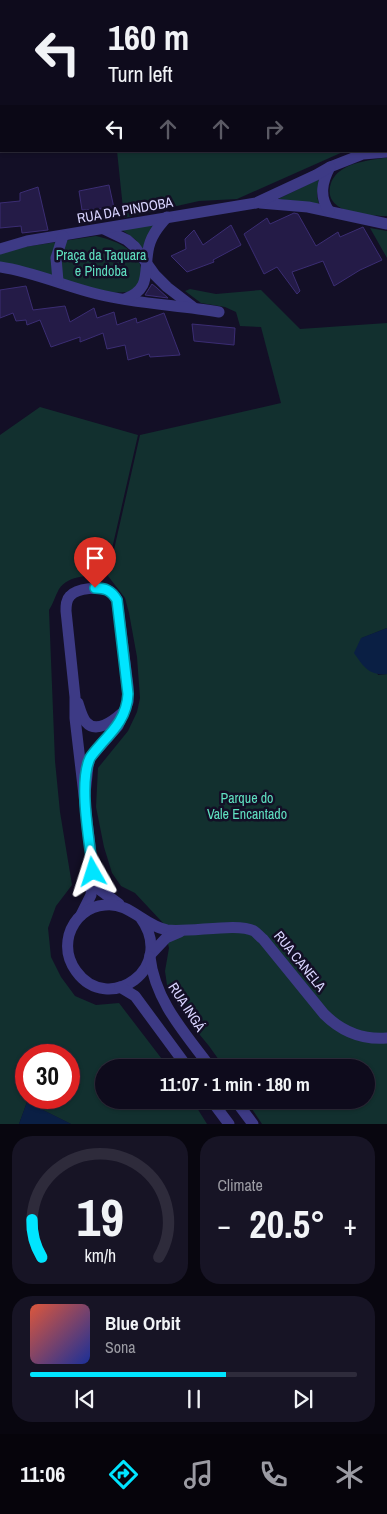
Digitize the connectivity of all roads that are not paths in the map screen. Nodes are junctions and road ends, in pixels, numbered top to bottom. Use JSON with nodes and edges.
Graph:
{"nodes":[{"id":1,"x":387,"y":152,"type":"edge"},
{"id":2,"x":330,"y":167,"type":"junction"},
{"id":3,"x":256,"y":203,"type":"junction"},
{"id":4,"x":329,"y":211,"type":"junction"},
{"id":5,"x":167,"y":217,"type":"junction"},
{"id":6,"x":387,"y":224,"type":"edge"},
{"id":7,"x":104,"y":229,"type":"junction"},
{"id":8,"x":63,"y":236,"type":"junction"},
{"id":9,"x":0,"y":249,"type":"edge"},
{"id":10,"x":147,"y":266,"type":"junction"},
{"id":11,"x":0,"y":268,"type":"edge"},
{"id":12,"x":58,"y":281,"type":"junction"},
{"id":13,"x":125,"y":299,"type":"junction"},
{"id":14,"x":194,"y":308,"type":"junction"},
{"id":15,"x":219,"y":312,"type":"dead end"},
{"id":16,"x":75,"y":697,"type":"junction"},
{"id":17,"x":126,"y":710,"type":"junction"},
{"id":18,"x":85,"y":794,"type":"junction"},
{"id":19,"x":93,"y":872,"type":"junction"},
{"id":20,"x":122,"y":906,"type":"junction"},
{"id":21,"x":81,"y":916,"type":"junction"},
{"id":22,"x":140,"y":917,"type":"junction"},
{"id":23,"x":181,"y":931,"type":"junction"},
{"id":24,"x":150,"y":956,"type":"junction"},
{"id":25,"x":120,"y":987,"type":"junction"},
{"id":26,"x":387,"y":1038,"type":"edge"},
{"id":27,"x":181,"y":1059,"type":"edge"},
{"id":28,"x":205,"y":1059,"type":"edge"},
{"id":29,"x":218,"y":1109,"type":"edge"},
{"id":30,"x":242,"y":1109,"type":"edge"},
{"id":31,"x":229,"y":1124,"type":"edge"},
{"id":32,"x":253,"y":1124,"type":"edge"}],
"edges":[{"from":1,"to":2,"type":"street","name":"RUA DA PINDOBA"},
{"from":2,"to":3,"type":"street","name":"RUA DA PINDOBA"},
{"from":2,"to":4,"type":"street"},
{"from":3,"to":4,"type":"street","name":"RUA DA PINDOBA"},
{"from":3,"to":5,"type":"street","name":"RUA DA PINDOBA"},
{"from":4,"to":6,"type":"street","name":"RUA DA PINDOBA"},
{"from":5,"to":7,"type":"street","name":"RUA DA PINDOBA"},
{"from":5,"to":10,"type":"street"},
{"from":7,"to":8,"type":"street","name":"RUA DA PINDOBA"},
{"from":7,"to":10,"type":"street"},
{"from":8,"to":9,"type":"street","name":"RUA DA PINDOBA"},
{"from":8,"to":12,"type":"street"},
{"from":10,"to":13,"type":"street"},
{"from":10,"to":14,"type":"street"},
{"from":11,"to":12,"type":"street"},
{"from":12,"to":13,"type":"street"},
{"from":13,"to":14,"type":"street"},
{"from":14,"to":15,"type":"street"},
{"from":16,"to":17,"type":"street"},
{"from":16,"to":17,"type":"street"},
{"from":16,"to":18,"type":"street"},
{"from":17,"to":18,"type":"street"},
{"from":18,"to":19,"type":"street"},
{"from":19,"to":20,"type":"street"},
{"from":19,"to":21,"type":"street"},
{"from":20,"to":21,"type":"street"},
{"from":20,"to":22,"type":"street"},
{"from":21,"to":25,"type":"street"},
{"from":22,"to":23,"type":"street","name":"RUA CANELA"},
{"from":22,"to":24,"type":"street"},
{"from":23,"to":24,"type":"street","name":"RUA CANELA"},
{"from":23,"to":26,"type":"street","name":"RUA CANELA"},
{"from":24,"to":25,"type":"street"},
{"from":24,"to":28,"type":"street","name":"RUA INGÁ"},
{"from":25,"to":27,"type":"street"},
{"from":29,"to":31,"type":"street"},
{"from":30,"to":32,"type":"street"}]}
